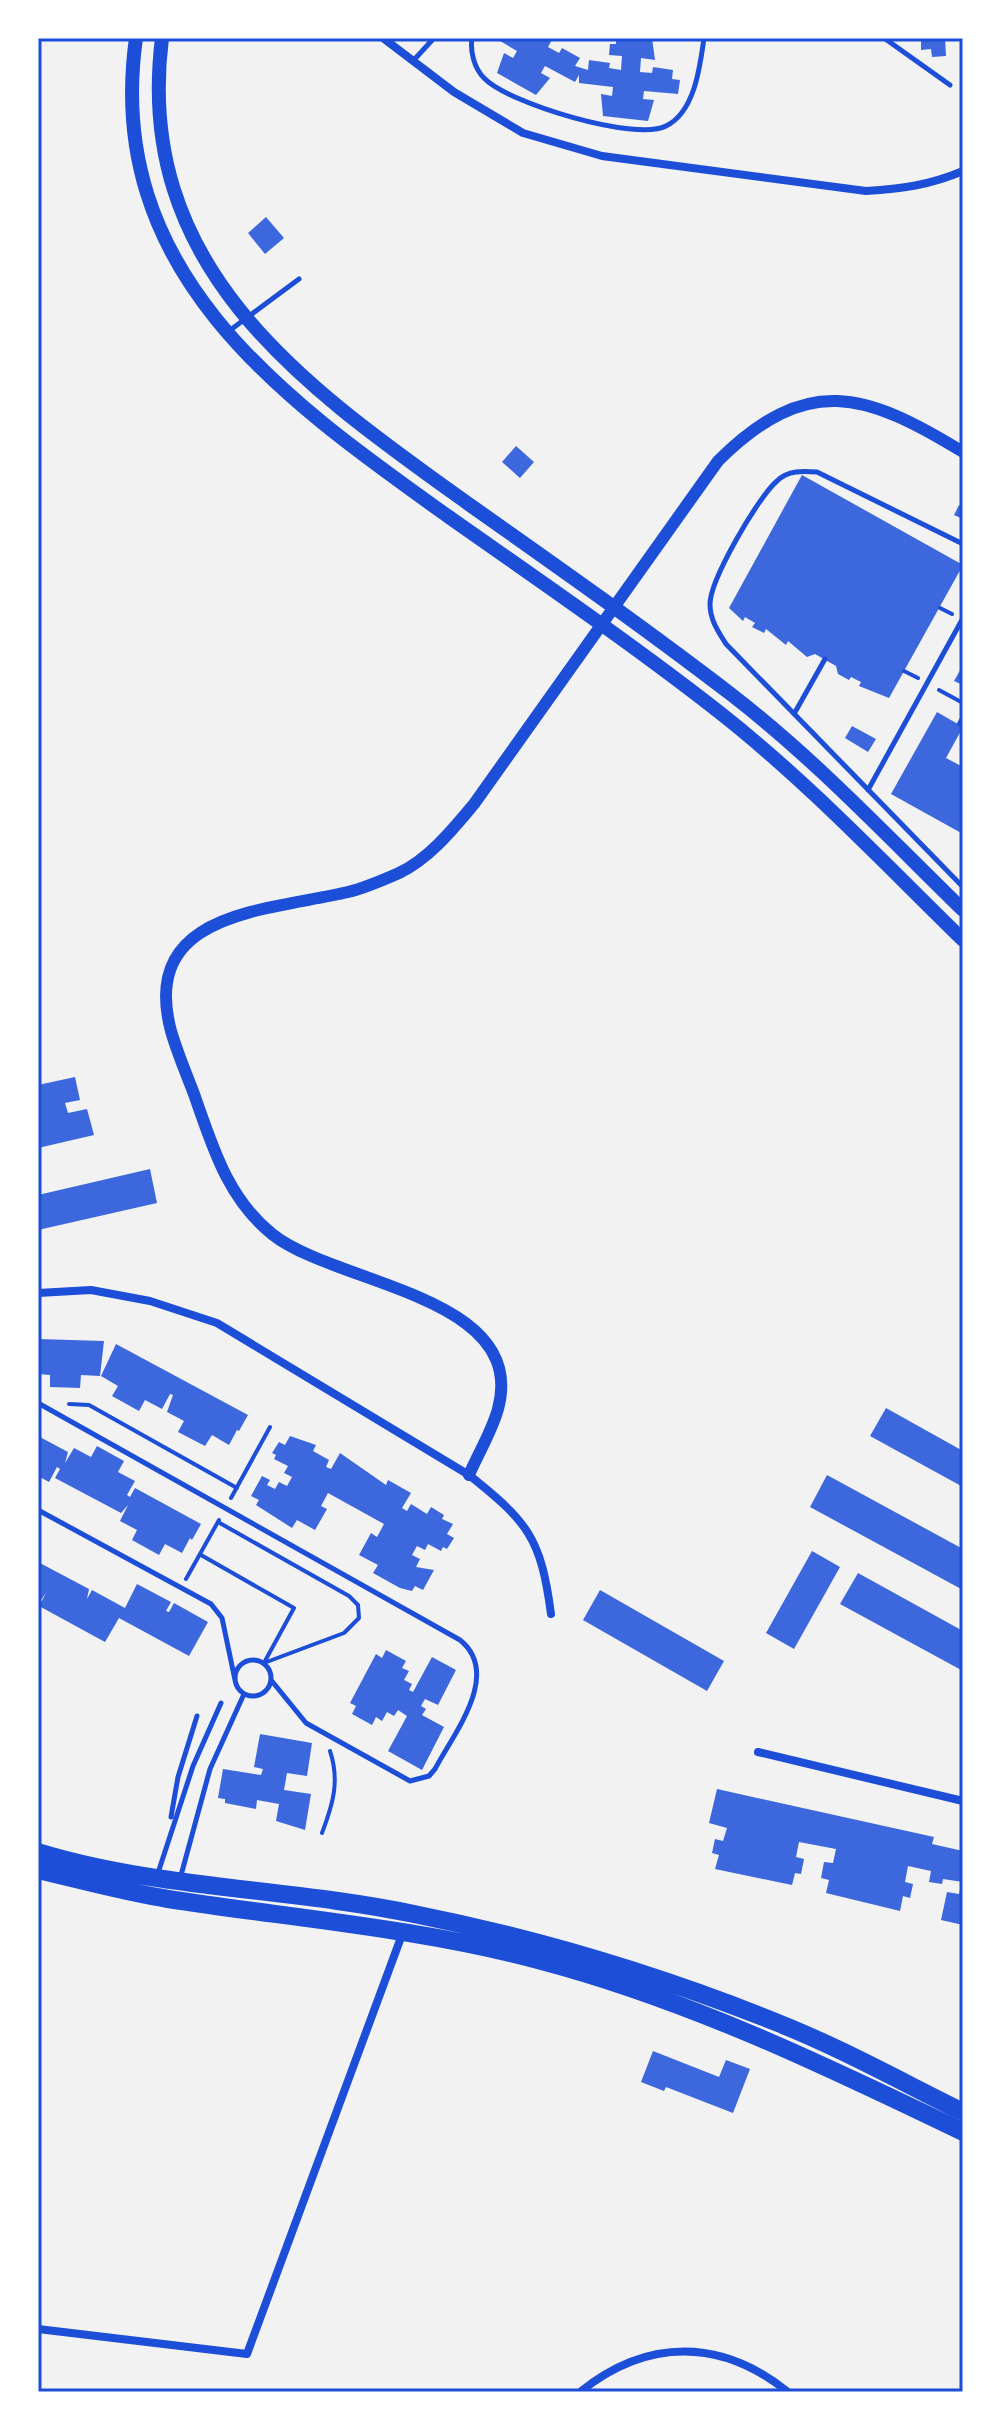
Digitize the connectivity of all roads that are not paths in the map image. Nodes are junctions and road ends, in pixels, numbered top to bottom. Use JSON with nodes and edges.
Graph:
{"nodes":[{"id":1,"x":136,"y":38,"type":"edge"},
{"id":2,"x":162,"y":38,"type":"edge"},
{"id":3,"x":383,"y":38,"type":"edge"},
{"id":4,"x":434,"y":38,"type":"edge"},
{"id":5,"x":472,"y":38,"type":"edge"},
{"id":6,"x":704,"y":38,"type":"edge"},
{"id":7,"x":884,"y":38,"type":"edge"},
{"id":8,"x":413,"y":61,"type":"junction"},
{"id":9,"x":950,"y":85,"type":"dead end"},
{"id":10,"x":963,"y":171,"type":"edge"},
{"id":11,"x":299,"y":279,"type":"dead end"},
{"id":12,"x":245,"y":319,"type":"junction"},
{"id":13,"x":226,"y":334,"type":"junction"},
{"id":14,"x":963,"y":452,"type":"edge"},
{"id":15,"x":963,"y":544,"type":"edge"},
{"id":16,"x":612,"y":606,"type":"junction"},
{"id":17,"x":963,"y":618,"type":"edge"},
{"id":18,"x":600,"y":624,"type":"junction"},
{"id":19,"x":825,"y":659,"type":"dead end"},
{"id":20,"x":794,"y":714,"type":"junction"},
{"id":21,"x":868,"y":790,"type":"junction"},
{"id":22,"x":963,"y":887,"type":"edge"},
{"id":23,"x":963,"y":910,"type":"edge"},
{"id":24,"x":963,"y":940,"type":"edge"},
{"id":25,"x":38,"y":1293,"type":"edge"},
{"id":26,"x":38,"y":1403,"type":"edge"},
{"id":27,"x":469,"y":1475,"type":"junction"},
{"id":28,"x":38,"y":1510,"type":"edge"},
{"id":29,"x":551,"y":1614,"type":"dead end"},
{"id":30,"x":235,"y":1680,"type":"junction"},
{"id":31,"x":271,"y":1680,"type":"junction"},
{"id":32,"x":244,"y":1694,"type":"junction"},
{"id":33,"x":221,"y":1703,"type":"dead end"},
{"id":34,"x":197,"y":1716,"type":"dead end"},
{"id":35,"x":758,"y":1752,"type":"dead end"},
{"id":36,"x":963,"y":1801,"type":"edge"},
{"id":37,"x":169,"y":1830,"type":"junction"},
{"id":38,"x":38,"y":1852,"type":"edge"},
{"id":39,"x":38,"y":1870,"type":"edge"},
{"id":40,"x":157,"y":1876,"type":"junction"},
{"id":41,"x":180,"y":1880,"type":"junction"},
{"id":42,"x":410,"y":1913,"type":"junction"},
{"id":43,"x":403,"y":1933,"type":"junction"},
{"id":44,"x":963,"y":2112,"type":"edge"},
{"id":45,"x":963,"y":2132,"type":"edge"},
{"id":46,"x":38,"y":2329,"type":"edge"},
{"id":47,"x":580,"y":2392,"type":"edge"},
{"id":48,"x":788,"y":2392,"type":"edge"}],
"edges":[{"from":1,"to":13,"type":"main road"},
{"from":2,"to":12,"type":"main road"},
{"from":3,"to":8,"type":"street"},
{"from":4,"to":8,"type":"lane"},
{"from":5,"to":6,"type":"lane"},
{"from":7,"to":9,"type":"lane"},
{"from":8,"to":10,"type":"street"},
{"from":11,"to":12,"type":"lane"},
{"from":12,"to":13,"type":"lane"},
{"from":12,"to":16,"type":"main road"},
{"from":13,"to":18,"type":"main road"},
{"from":14,"to":16,"type":"street"},
{"from":15,"to":20,"type":"lane"},
{"from":16,"to":18,"type":"street"},
{"from":16,"to":23,"type":"main road"},
{"from":17,"to":21,"type":"lane"},
{"from":18,"to":24,"type":"main road"},
{"from":18,"to":27,"type":"street"},
{"from":19,"to":20,"type":"lane"},
{"from":20,"to":21,"type":"lane"},
{"from":21,"to":22,"type":"lane"},
{"from":25,"to":27,"type":"street"},
{"from":26,"to":31,"type":"lane"},
{"from":27,"to":29,"type":"street"},
{"from":28,"to":30,"type":"lane"},
{"from":30,"to":31,"type":"lane"},
{"from":30,"to":32,"type":"lane"},
{"from":31,"to":32,"type":"lane"},
{"from":32,"to":41,"type":"lane"},
{"from":33,"to":37,"type":"lane"},
{"from":34,"to":37,"type":"lane"},
{"from":35,"to":36,"type":"street"},
{"from":37,"to":40,"type":"lane"},
{"from":38,"to":40,"type":"highway"},
{"from":39,"to":43,"type":"highway"},
{"from":40,"to":41,"type":"highway"},
{"from":41,"to":42,"type":"highway"},
{"from":42,"to":43,"type":"street"},
{"from":42,"to":44,"type":"highway"},
{"from":43,"to":45,"type":"highway"},
{"from":43,"to":46,"type":"street"},
{"from":47,"to":48,"type":"street"}]}
